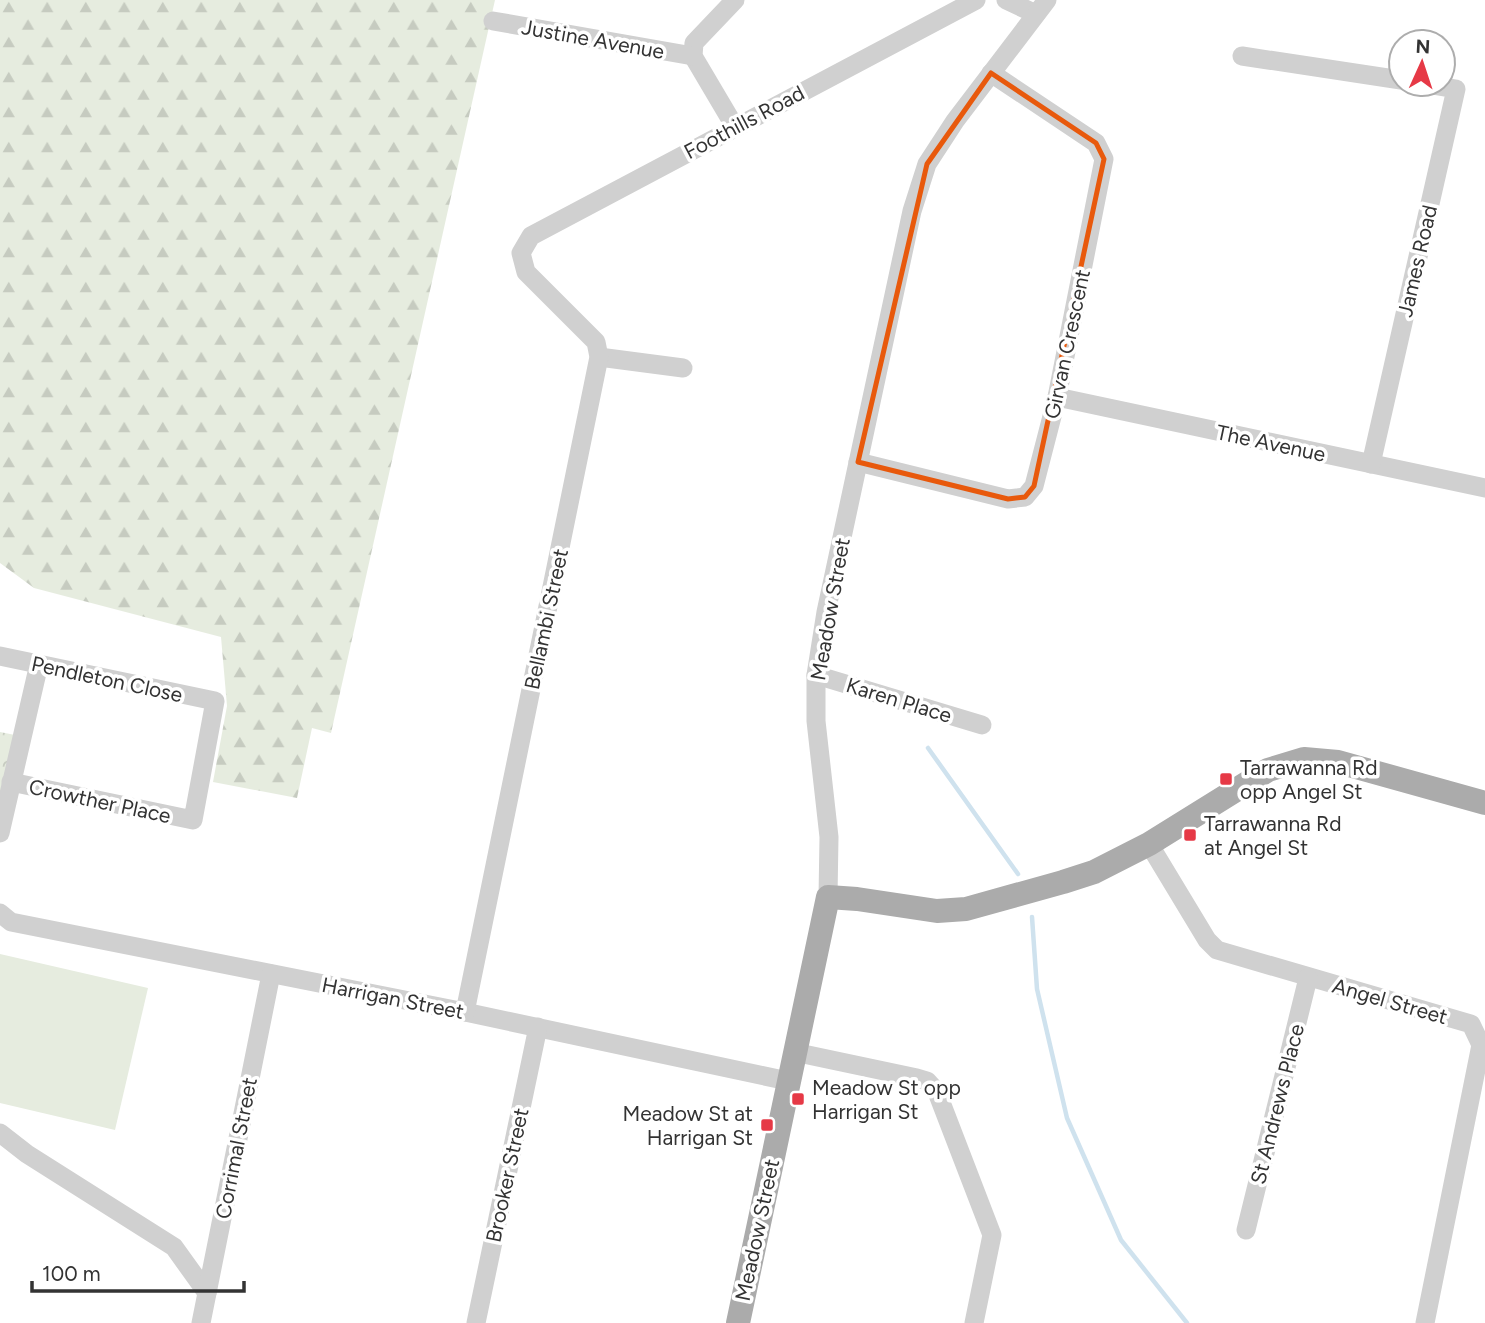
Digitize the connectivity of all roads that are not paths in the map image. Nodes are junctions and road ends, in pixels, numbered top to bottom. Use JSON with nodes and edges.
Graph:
{"nodes":[{"id":1,"x":734,"y":0,"type":"edge"},
{"id":2,"x":976,"y":0,"type":"edge"},
{"id":3,"x":1006,"y":0,"type":"edge"},
{"id":4,"x":1041,"y":7,"type":"edge"},
{"id":5,"x":493,"y":21,"type":"dead end"},
{"id":6,"x":693,"y":56,"type":"junction"},
{"id":7,"x":1241,"y":56,"type":"dead end"},
{"id":8,"x":991,"y":73,"type":"junction"},
{"id":9,"x":1387,"y":78,"type":"edge"},
{"id":10,"x":1454,"y":98,"type":"edge"},
{"id":11,"x":735,"y":127,"type":"junction"},
{"id":12,"x":599,"y":357,"type":"junction"},
{"id":13,"x":683,"y":368,"type":"dead end"},
{"id":14,"x":1056,"y":397,"type":"junction"},
{"id":15,"x":858,"y":462,"type":"junction"},
{"id":16,"x":1371,"y":464,"type":"junction"},
{"id":17,"x":1485,"y":488,"type":"edge"},
{"id":18,"x":0,"y":656,"type":"edge"},
{"id":19,"x":38,"y":664,"type":"junction"},
{"id":20,"x":816,"y":675,"type":"junction"},
{"id":21,"x":215,"y":701,"type":"joint"},
{"id":22,"x":982,"y":724,"type":"dead end"},
{"id":23,"x":11,"y":782,"type":"junction"},
{"id":24,"x":1485,"y":803,"type":"edge"},
{"id":25,"x":1,"y":824,"type":"edge"},
{"id":26,"x":1149,"y":844,"type":"junction"},
{"id":27,"x":828,"y":897,"type":"junction"},
{"id":28,"x":0,"y":913,"type":"edge"},
{"id":29,"x":271,"y":974,"type":"junction"},
{"id":30,"x":1308,"y":978,"type":"junction"},
{"id":31,"x":465,"y":1012,"type":"junction"},
{"id":32,"x":538,"y":1027,"type":"junction"},
{"id":33,"x":794,"y":1052,"type":"junction"},
{"id":34,"x":788,"y":1081,"type":"junction"},
{"id":35,"x":0,"y":1133,"type":"edge"},
{"id":36,"x":1246,"y":1230,"type":"dead end"},
{"id":37,"x":207,"y":1293,"type":"junction"},
{"id":38,"x":201,"y":1323,"type":"edge"},
{"id":39,"x":476,"y":1323,"type":"edge"},
{"id":40,"x":738,"y":1323,"type":"edge"},
{"id":41,"x":974,"y":1323,"type":"edge"},
{"id":42,"x":1424,"y":1323,"type":"edge"}],
"edges":[{"from":1,"to":6,"type":"street"},
{"from":2,"to":11,"type":"street","name":"Foothills Road"},
{"from":3,"to":4,"type":"street"},
{"from":4,"to":8,"type":"street","name":"Meadow Street"},
{"from":5,"to":6,"type":"street","name":"Justine Avenue"},
{"from":6,"to":11,"type":"street"},
{"from":7,"to":9,"type":"street"},
{"from":8,"to":14,"type":"street","name":"Girvan Crescent"},
{"from":8,"to":15,"type":"street","name":"Meadow Street"},
{"from":10,"to":16,"type":"street","name":"James Road"},
{"from":11,"to":12,"type":"street","name":"Foothills Road"},
{"from":12,"to":13,"type":"street"},
{"from":12,"to":31,"type":"street","name":"Bellambi Street"},
{"from":14,"to":15,"type":"street","name":"Girvan Crescent"},
{"from":14,"to":16,"type":"street","name":"The Avenue"},
{"from":15,"to":20,"type":"street","name":"Meadow Street"},
{"from":16,"to":17,"type":"street","name":"The Avenue"},
{"from":18,"to":19,"type":"street","name":"Pendleton Close"},
{"from":19,"to":21,"type":"street","name":"Pendleton Close"},
{"from":19,"to":23,"type":"street"},
{"from":20,"to":22,"type":"street","name":"Karen Place"},
{"from":20,"to":27,"type":"street","name":"Meadow Street"},
{"from":21,"to":23,"type":"street","name":"Crowther Place"},
{"from":23,"to":25,"type":"street"},
{"from":24,"to":26,"type":"main road"},
{"from":26,"to":27,"type":"main road"},
{"from":26,"to":30,"type":"street","name":"Angel Street"},
{"from":27,"to":33,"type":"main road","name":"Meadow Street"},
{"from":28,"to":29,"type":"street","name":"Harrigan Street"},
{"from":29,"to":31,"type":"street","name":"Harrigan Street"},
{"from":29,"to":37,"type":"street","name":"Corrimal Street"},
{"from":30,"to":36,"type":"street","name":"St Andrews Place"},
{"from":30,"to":42,"type":"street","name":"Angel Street"},
{"from":31,"to":32,"type":"street","name":"Harrigan Street"},
{"from":32,"to":34,"type":"street","name":"Harrigan Street"},
{"from":32,"to":39,"type":"street","name":"Brooker Street"},
{"from":33,"to":34,"type":"main road","name":"Meadow Street"},
{"from":33,"to":41,"type":"street"},
{"from":34,"to":40,"type":"main road","name":"Meadow Street"},
{"from":35,"to":37,"type":"street"},
{"from":37,"to":38,"type":"street","name":"Corrimal Street"}]}
